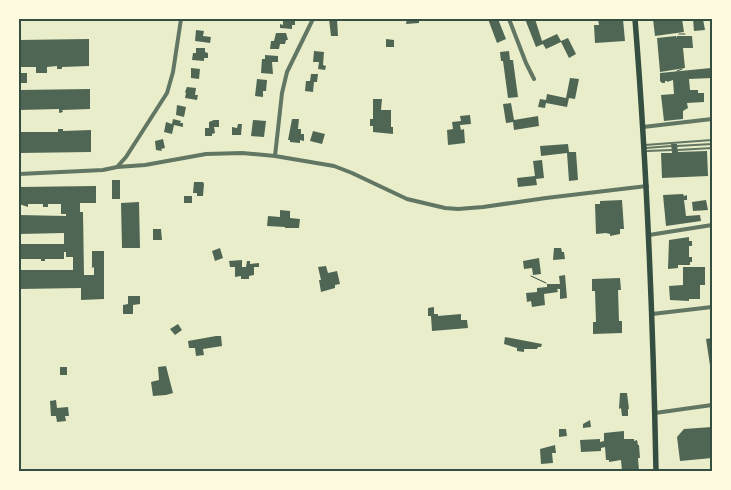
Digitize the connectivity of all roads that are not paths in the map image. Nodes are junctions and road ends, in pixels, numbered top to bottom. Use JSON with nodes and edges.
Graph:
{"nodes":[{"id":1,"x":181,"y":19,"type":"edge"},
{"id":2,"x":313,"y":19,"type":"edge"},
{"id":3,"x":509,"y":19,"type":"edge"},
{"id":4,"x":635,"y":19,"type":"edge"},
{"id":5,"x":534,"y":79,"type":"dead end"},
{"id":6,"x":712,"y":119,"type":"edge"},
{"id":7,"x":643,"y":127,"type":"junction"},
{"id":8,"x":712,"y":140,"type":"edge"},
{"id":9,"x":712,"y":144,"type":"edge"},
{"id":10,"x":644,"y":148,"type":"junction"},
{"id":11,"x":672,"y":148,"type":"dead end"},
{"id":12,"x":712,"y":148,"type":"edge"},
{"id":13,"x":275,"y":156,"type":"junction"},
{"id":14,"x":117,"y":167,"type":"junction"},
{"id":15,"x":19,"y":174,"type":"edge"},
{"id":16,"x":647,"y":186,"type":"junction"},
{"id":17,"x":712,"y":225,"type":"edge"},
{"id":18,"x":649,"y":235,"type":"junction"},
{"id":19,"x":712,"y":307,"type":"edge"},
{"id":20,"x":652,"y":314,"type":"junction"},
{"id":21,"x":712,"y":405,"type":"edge"},
{"id":22,"x":654,"y":413,"type":"junction"},
{"id":23,"x":656,"y":471,"type":"edge"}],
"edges":[{"from":1,"to":14,"type":"street"},
{"from":2,"to":13,"type":"street"},
{"from":3,"to":5,"type":"street"},
{"from":4,"to":7,"type":"main road"},
{"from":6,"to":7,"type":"street"},
{"from":7,"to":10,"type":"main road"},
{"from":8,"to":10,"type":"lane"},
{"from":9,"to":12,"type":"lane"},
{"from":10,"to":11,"type":"lane"},
{"from":10,"to":16,"type":"main road"},
{"from":13,"to":14,"type":"street"},
{"from":13,"to":16,"type":"street"},
{"from":14,"to":15,"type":"street"},
{"from":16,"to":18,"type":"main road"},
{"from":17,"to":18,"type":"street"},
{"from":18,"to":20,"type":"main road"},
{"from":19,"to":20,"type":"street"},
{"from":20,"to":22,"type":"main road"},
{"from":21,"to":22,"type":"street"},
{"from":22,"to":23,"type":"main road"}]}
